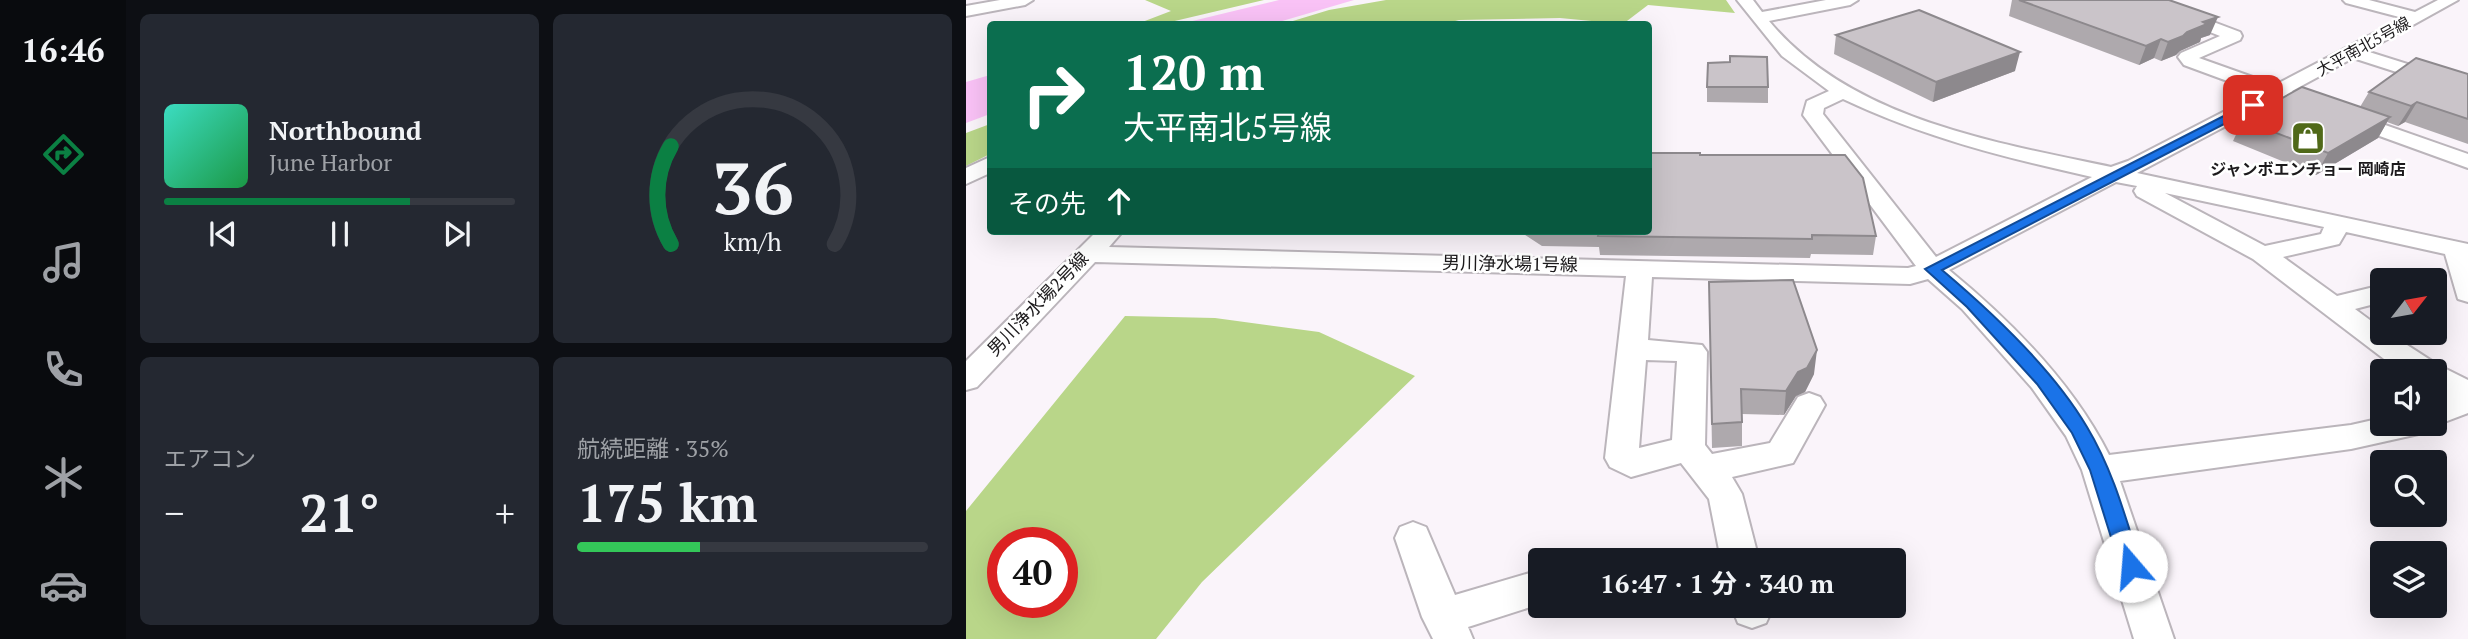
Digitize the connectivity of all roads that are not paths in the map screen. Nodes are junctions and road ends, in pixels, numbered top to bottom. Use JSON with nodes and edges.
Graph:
{"nodes":[{"id":1,"x":991,"y":0,"type":"edge"},
{"id":2,"x":1025,"y":0,"type":"edge"},
{"id":3,"x":1745,"y":0,"type":"edge"},
{"id":4,"x":1850,"y":0,"type":"edge"},
{"id":5,"x":2141,"y":0,"type":"edge"},
{"id":6,"x":2351,"y":0,"type":"edge"},
{"id":7,"x":2450,"y":0,"type":"edge"},
{"id":8,"x":966,"y":9,"type":"edge"},
{"id":9,"x":2416,"y":17,"type":"junction"},
{"id":10,"x":1758,"y":18,"type":"junction"},
{"id":11,"x":2354,"y":53,"type":"junction"},
{"id":12,"x":2468,"y":89,"type":"edge"},
{"id":13,"x":1843,"y":92,"type":"junction"},
{"id":14,"x":2276,"y":92,"type":"junction"},
{"id":15,"x":2302,"y":102,"type":"edge"},
{"id":16,"x":2327,"y":111,"type":"edge"},
{"id":17,"x":2468,"y":161,"type":"edge"},
{"id":18,"x":987,"y":166,"type":"edge"},
{"id":19,"x":2114,"y":174,"type":"junction"},
{"id":20,"x":966,"y":177,"type":"edge"},
{"id":21,"x":2339,"y":223,"type":"junction"},
{"id":22,"x":1107,"y":235,"type":"edge"},
{"id":23,"x":2464,"y":247,"type":"edge"},
{"id":24,"x":1087,"y":254,"type":"junction"},
{"id":25,"x":2262,"y":254,"type":"junction"},
{"id":26,"x":1640,"y":267,"type":"junction"},
{"id":27,"x":1932,"y":269,"type":"junction"},
{"id":28,"x":2468,"y":293,"type":"edge"},
{"id":29,"x":2370,"y":296,"type":"edge"},
{"id":30,"x":2333,"y":306,"type":"junction"},
{"id":31,"x":1632,"y":349,"type":"junction"},
{"id":32,"x":2405,"y":359,"type":"edge"},
{"id":33,"x":966,"y":379,"type":"edge"},
{"id":34,"x":2447,"y":382,"type":"edge"},
{"id":35,"x":2468,"y":394,"type":"edge"},
{"id":36,"x":2468,"y":400,"type":"edge"},
{"id":37,"x":1809,"y":405,"type":"dead end"},
{"id":38,"x":2447,"y":409,"type":"edge"},
{"id":39,"x":2370,"y":433,"type":"edge"},
{"id":40,"x":1696,"y":458,"type":"junction"},
{"id":41,"x":2099,"y":470,"type":"junction"},
{"id":42,"x":1413,"y":538,"type":"dead end"},
{"id":43,"x":1738,"y":548,"type":"edge"},
{"id":44,"x":1528,"y":592,"type":"edge"},
{"id":45,"x":1447,"y":628,"type":"edge"},
{"id":46,"x":2154,"y":639,"type":"edge"}],
"edges":[{"from":1,"to":8,"type":"street"},
{"from":2,"to":8,"type":"street"},
{"from":3,"to":10,"type":"street"},
{"from":4,"to":10,"type":"street"},
{"from":5,"to":14,"type":"street"},
{"from":6,"to":9,"type":"street"},
{"from":7,"to":9,"type":"street","name":"大平南北5号線"},
{"from":9,"to":11,"type":"street","name":"大平南北5号線"},
{"from":10,"to":13,"type":"street"},
{"from":11,"to":12,"type":"street"},
{"from":11,"to":14,"type":"street","name":"大平南北5号線"},
{"from":13,"to":19,"type":"street"},
{"from":13,"to":27,"type":"street"},
{"from":14,"to":15,"type":"street"},
{"from":14,"to":19,"type":"street","name":"大平南北5号線"},
{"from":16,"to":17,"type":"street"},
{"from":18,"to":20,"type":"street"},
{"from":19,"to":21,"type":"street"},
{"from":19,"to":25,"type":"street"},
{"from":19,"to":27,"type":"street"},
{"from":21,"to":23,"type":"street"},
{"from":21,"to":25,"type":"street"},
{"from":22,"to":24,"type":"street","name":"男川浄水場2号線"},
{"from":23,"to":28,"type":"street"},
{"from":24,"to":26,"type":"street","name":"男川浄水場1号線"},
{"from":24,"to":33,"type":"street","name":"男川浄水場2号線"},
{"from":25,"to":30,"type":"street"},
{"from":26,"to":27,"type":"street","name":"男川浄水場1号線"},
{"from":26,"to":31,"type":"street"},
{"from":27,"to":41,"type":"street"},
{"from":29,"to":30,"type":"street"},
{"from":30,"to":32,"type":"street"},
{"from":31,"to":40,"type":"street"},
{"from":31,"to":40,"type":"street"},
{"from":34,"to":35,"type":"street"},
{"from":36,"to":38,"type":"street"},
{"from":37,"to":40,"type":"street"},
{"from":39,"to":41,"type":"street"},
{"from":40,"to":43,"type":"street"},
{"from":41,"to":46,"type":"street"},
{"from":42,"to":45,"type":"street"},
{"from":44,"to":45,"type":"street"}]}
